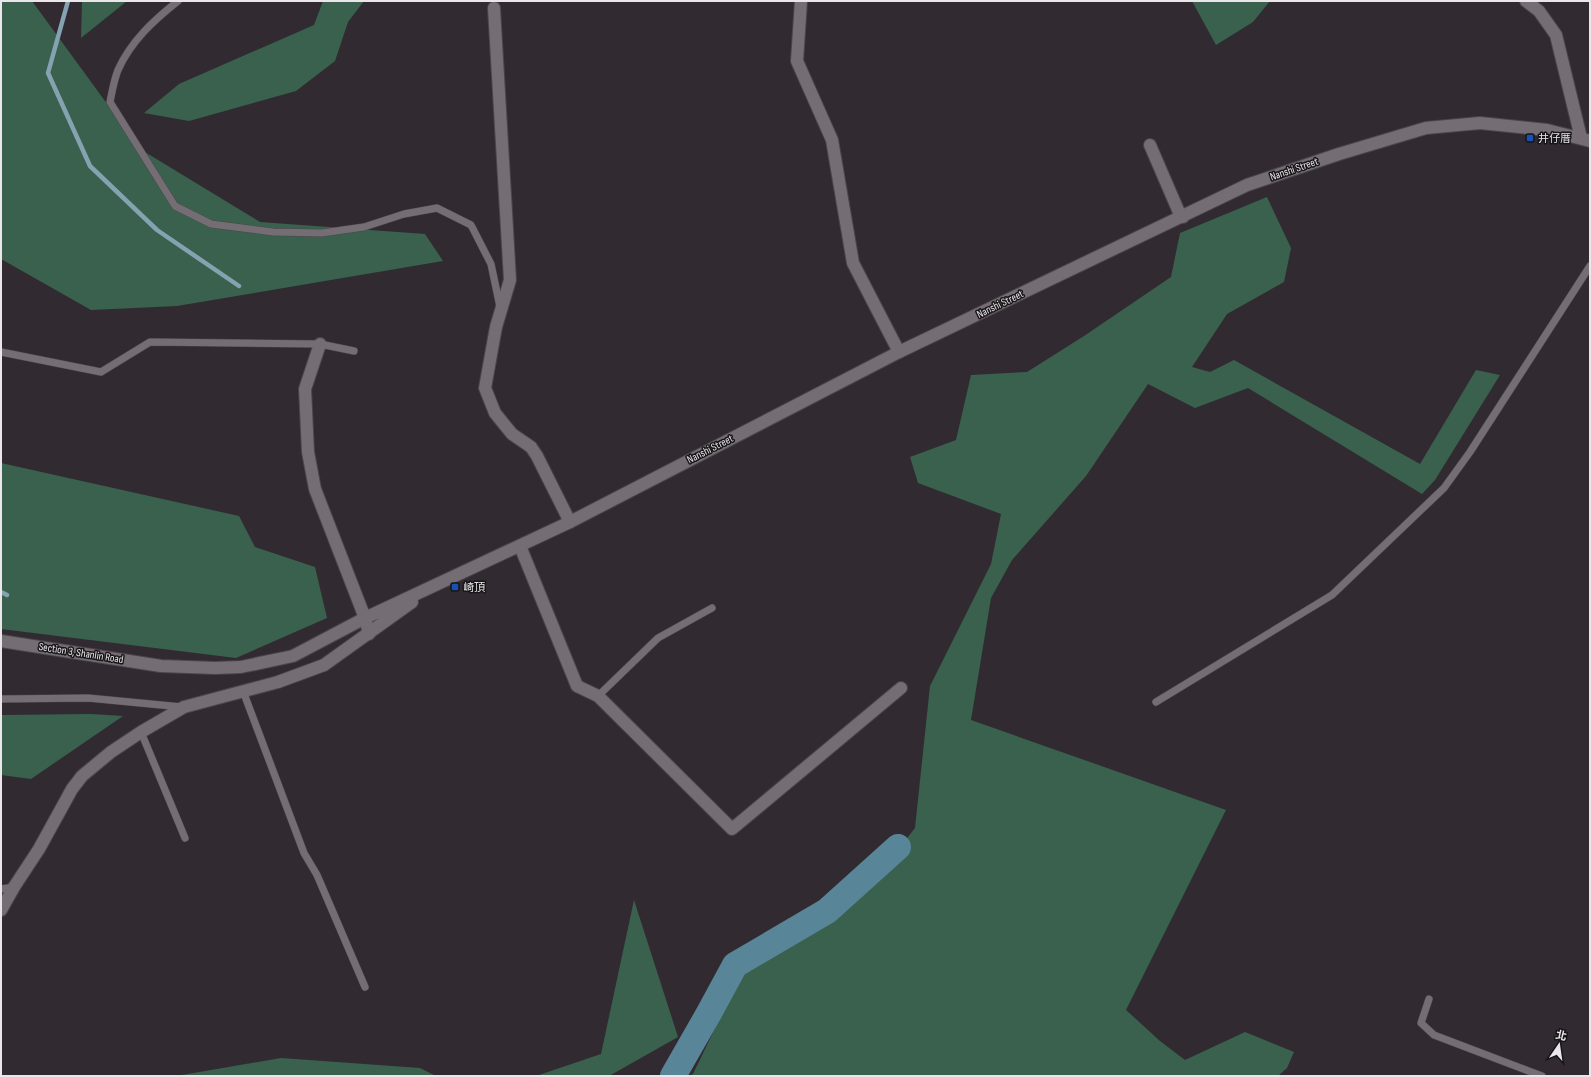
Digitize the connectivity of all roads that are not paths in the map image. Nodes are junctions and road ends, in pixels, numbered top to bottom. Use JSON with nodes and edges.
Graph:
{"nodes":[{"id":1,"x":178,"y":1,"type":"edge"},
{"id":2,"x":801,"y":1,"type":"edge"},
{"id":3,"x":1526,"y":1,"type":"edge"},
{"id":4,"x":494,"y":8,"type":"dead end"},
{"id":5,"x":1585,"y":140,"type":"edge"},
{"id":6,"x":1150,"y":145,"type":"dead end"},
{"id":7,"x":1182,"y":217,"type":"junction"},
{"id":8,"x":1590,"y":266,"type":"edge"},
{"id":9,"x":501,"y":311,"type":"junction"},
{"id":10,"x":320,"y":344,"type":"junction"},
{"id":11,"x":354,"y":351,"type":"dead end"},
{"id":12,"x":1,"y":352,"type":"edge"},
{"id":13,"x":899,"y":352,"type":"junction"},
{"id":14,"x":570,"y":522,"type":"junction"},
{"id":15,"x":520,"y":546,"type":"junction"},
{"id":16,"x":437,"y":583,"type":"junction"},
{"id":17,"x":712,"y":608,"type":"dead end"},
{"id":18,"x":365,"y":618,"type":"junction"},
{"id":19,"x":369,"y":634,"type":"junction"},
{"id":20,"x":1,"y":641,"type":"edge"},
{"id":21,"x":901,"y":688,"type":"dead end"},
{"id":22,"x":243,"y":691,"type":"junction"},
{"id":23,"x":598,"y":696,"type":"junction"},
{"id":24,"x":1,"y":699,"type":"edge"},
{"id":25,"x":1156,"y":702,"type":"dead end"},
{"id":26,"x":184,"y":707,"type":"junction"},
{"id":27,"x":141,"y":732,"type":"junction"},
{"id":28,"x":185,"y":838,"type":"dead end"},
{"id":29,"x":14,"y":887,"type":"junction"},
{"id":30,"x":1,"y":889,"type":"edge"},
{"id":31,"x":1,"y":910,"type":"edge"},
{"id":32,"x":365,"y":987,"type":"dead end"},
{"id":33,"x":1429,"y":1000,"type":"dead end"},
{"id":34,"x":1542,"y":1076,"type":"edge"}],
"edges":[{"from":1,"to":9,"type":"lane"},
{"from":2,"to":13,"type":"street"},
{"from":3,"to":5,"type":"street"},
{"from":4,"to":9,"type":"street"},
{"from":5,"to":7,"type":"street","name":"Nanshi Street"},
{"from":6,"to":7,"type":"street"},
{"from":7,"to":13,"type":"street","name":"Nanshi Street"},
{"from":8,"to":25,"type":"lane"},
{"from":9,"to":14,"type":"street"},
{"from":10,"to":11,"type":"lane"},
{"from":10,"to":12,"type":"lane"},
{"from":10,"to":18,"type":"street"},
{"from":13,"to":14,"type":"street","name":"Nanshi Street"},
{"from":14,"to":15,"type":"street","name":"Nanshi Street"},
{"from":15,"to":16,"type":"street","name":"Nanshi Street"},
{"from":15,"to":23,"type":"street"},
{"from":16,"to":18,"type":"street","name":"Section 3, Shanlin Road"},
{"from":16,"to":19,"type":"street"},
{"from":17,"to":23,"type":"lane"},
{"from":18,"to":19,"type":"street"},
{"from":18,"to":20,"type":"street","name":"Section 3, Shanlin Road"},
{"from":19,"to":22,"type":"street"},
{"from":21,"to":23,"type":"street"},
{"from":22,"to":26,"type":"street"},
{"from":22,"to":32,"type":"lane"},
{"from":24,"to":26,"type":"lane"},
{"from":26,"to":27,"type":"street"},
{"from":27,"to":28,"type":"lane"},
{"from":27,"to":29,"type":"street"},
{"from":29,"to":30,"type":"lane"},
{"from":29,"to":31,"type":"street"},
{"from":33,"to":34,"type":"lane"}]}
